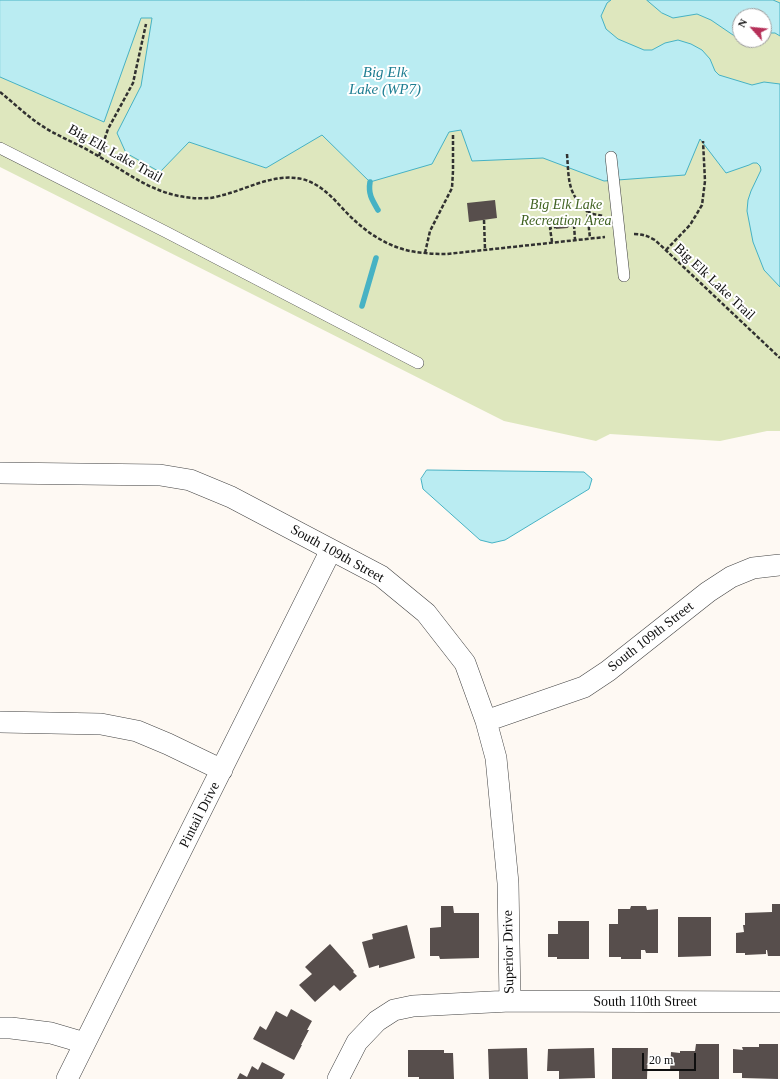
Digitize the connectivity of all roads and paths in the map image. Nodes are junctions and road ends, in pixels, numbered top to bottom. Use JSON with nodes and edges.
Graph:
{"nodes":[{"id":1,"x":146,"y":24,"type":"dead end"},
{"id":2,"x":0,"y":92,"type":"edge"},
{"id":3,"x":453,"y":134,"type":"dead end"},
{"id":4,"x":703,"y":141,"type":"dead end"},
{"id":5,"x":0,"y":148,"type":"edge"},
{"id":6,"x":568,"y":154,"type":"dead end"},
{"id":7,"x":99,"y":156,"type":"junction"},
{"id":8,"x":611,"y":157,"type":"dead end"},
{"id":9,"x":484,"y":220,"type":"dead end"},
{"id":10,"x":568,"y":226,"type":"dead end"},
{"id":11,"x":556,"y":227,"type":"dead end"},
{"id":12,"x":627,"y":234,"type":"dead end"},
{"id":13,"x":605,"y":236,"type":"dead end"},
{"id":14,"x":590,"y":238,"type":"junction"},
{"id":15,"x":575,"y":240,"type":"junction"},
{"id":16,"x":552,"y":242,"type":"junction"},
{"id":17,"x":485,"y":250,"type":"junction"},
{"id":18,"x":666,"y":250,"type":"junction"},
{"id":19,"x":425,"y":253,"type":"junction"},
{"id":20,"x":624,"y":276,"type":"dead end"},
{"id":21,"x":780,"y":358,"type":"edge"},
{"id":22,"x":418,"y":363,"type":"dead end"},
{"id":23,"x":0,"y":473,"type":"edge"},
{"id":24,"x":331,"y":550,"type":"junction"},
{"id":25,"x":780,"y":565,"type":"edge"},
{"id":26,"x":486,"y":721,"type":"junction"},
{"id":27,"x":0,"y":722,"type":"edge"},
{"id":28,"x":222,"y":770,"type":"junction"},
{"id":29,"x":510,"y":1001,"type":"junction"},
{"id":30,"x":780,"y":1002,"type":"edge"},
{"id":31,"x":0,"y":1028,"type":"edge"},
{"id":32,"x":85,"y":1043,"type":"junction"},
{"id":33,"x":67,"y":1079,"type":"edge"},
{"id":34,"x":338,"y":1079,"type":"edge"}],
"edges":[{"from":1,"to":7,"type":"path"},
{"from":2,"to":7,"type":"path","name":"Big Elk Lake Trail"},
{"from":3,"to":19,"type":"path"},
{"from":4,"to":18,"type":"path"},
{"from":5,"to":22,"type":"lane"},
{"from":6,"to":14,"type":"path"},
{"from":7,"to":19,"type":"path","name":"Big Elk Lake Trail"},
{"from":8,"to":20,"type":"lane"},
{"from":9,"to":17,"type":"path"},
{"from":10,"to":15,"type":"path"},
{"from":11,"to":16,"type":"path"},
{"from":12,"to":18,"type":"path","name":"Big Elk Lake Trail"},
{"from":13,"to":14,"type":"path","name":"Big Elk Lake Trail"},
{"from":14,"to":15,"type":"path","name":"Big Elk Lake Trail"},
{"from":15,"to":16,"type":"path","name":"Big Elk Lake Trail"},
{"from":16,"to":17,"type":"path","name":"Big Elk Lake Trail"},
{"from":17,"to":19,"type":"path","name":"Big Elk Lake Trail"},
{"from":18,"to":21,"type":"path","name":"Big Elk Lake Trail"},
{"from":23,"to":24,"type":"street","name":"South 109th Street"},
{"from":24,"to":26,"type":"street","name":"South 109th Street"},
{"from":24,"to":28,"type":"street","name":"Pintail Drive"},
{"from":25,"to":26,"type":"street","name":"South 109th Street"},
{"from":26,"to":29,"type":"street","name":"Superior Drive"},
{"from":27,"to":28,"type":"street"},
{"from":28,"to":32,"type":"street","name":"Pintail Drive"},
{"from":29,"to":30,"type":"street","name":"South 110th Street"},
{"from":29,"to":34,"type":"street","name":"Superior Drive"},
{"from":31,"to":32,"type":"street"},
{"from":32,"to":33,"type":"street","name":"Pintail Drive"}]}
